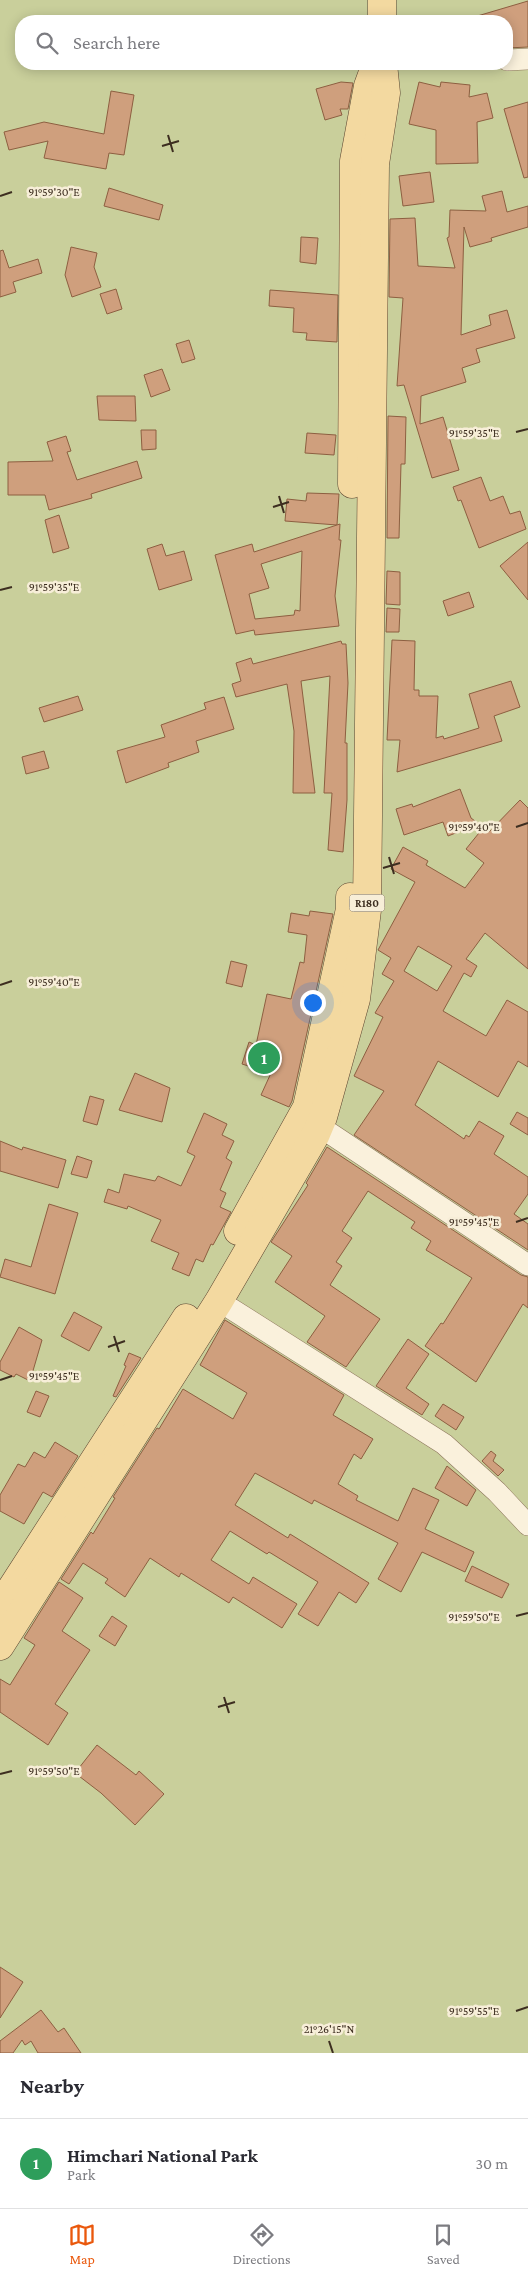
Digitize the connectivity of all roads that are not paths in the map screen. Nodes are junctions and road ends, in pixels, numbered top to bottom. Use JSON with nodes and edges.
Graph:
{"nodes":[{"id":1,"x":382,"y":0,"type":"edge"},
{"id":2,"x":382,"y":15,"type":"edge"},
{"id":3,"x":528,"y":59,"type":"edge"},
{"id":4,"x":513,"y":60,"type":"edge"},
{"id":5,"x":374,"y":70,"type":"edge"},
{"id":6,"x":384,"y":70,"type":"edge"},
{"id":7,"x":319,"y":1126,"type":"junction"},
{"id":8,"x":528,"y":1265,"type":"edge"},
{"id":9,"x":219,"y":1301,"type":"junction"},
{"id":10,"x":528,"y":1525,"type":"edge"},
{"id":11,"x":0,"y":1606,"type":"edge"},
{"id":12,"x":0,"y":1646,"type":"edge"}],
"edges":[{"from":1,"to":2,"type":"main road"},
{"from":3,"to":4,"type":"street"},
{"from":5,"to":11,"type":"main road","number":"R180"},
{"from":6,"to":7,"type":"main road","number":"R180"},
{"from":7,"to":8,"type":"street"},
{"from":7,"to":9,"type":"main road","number":"R180"},
{"from":9,"to":10,"type":"street"},
{"from":9,"to":12,"type":"main road","number":"R180"}]}
